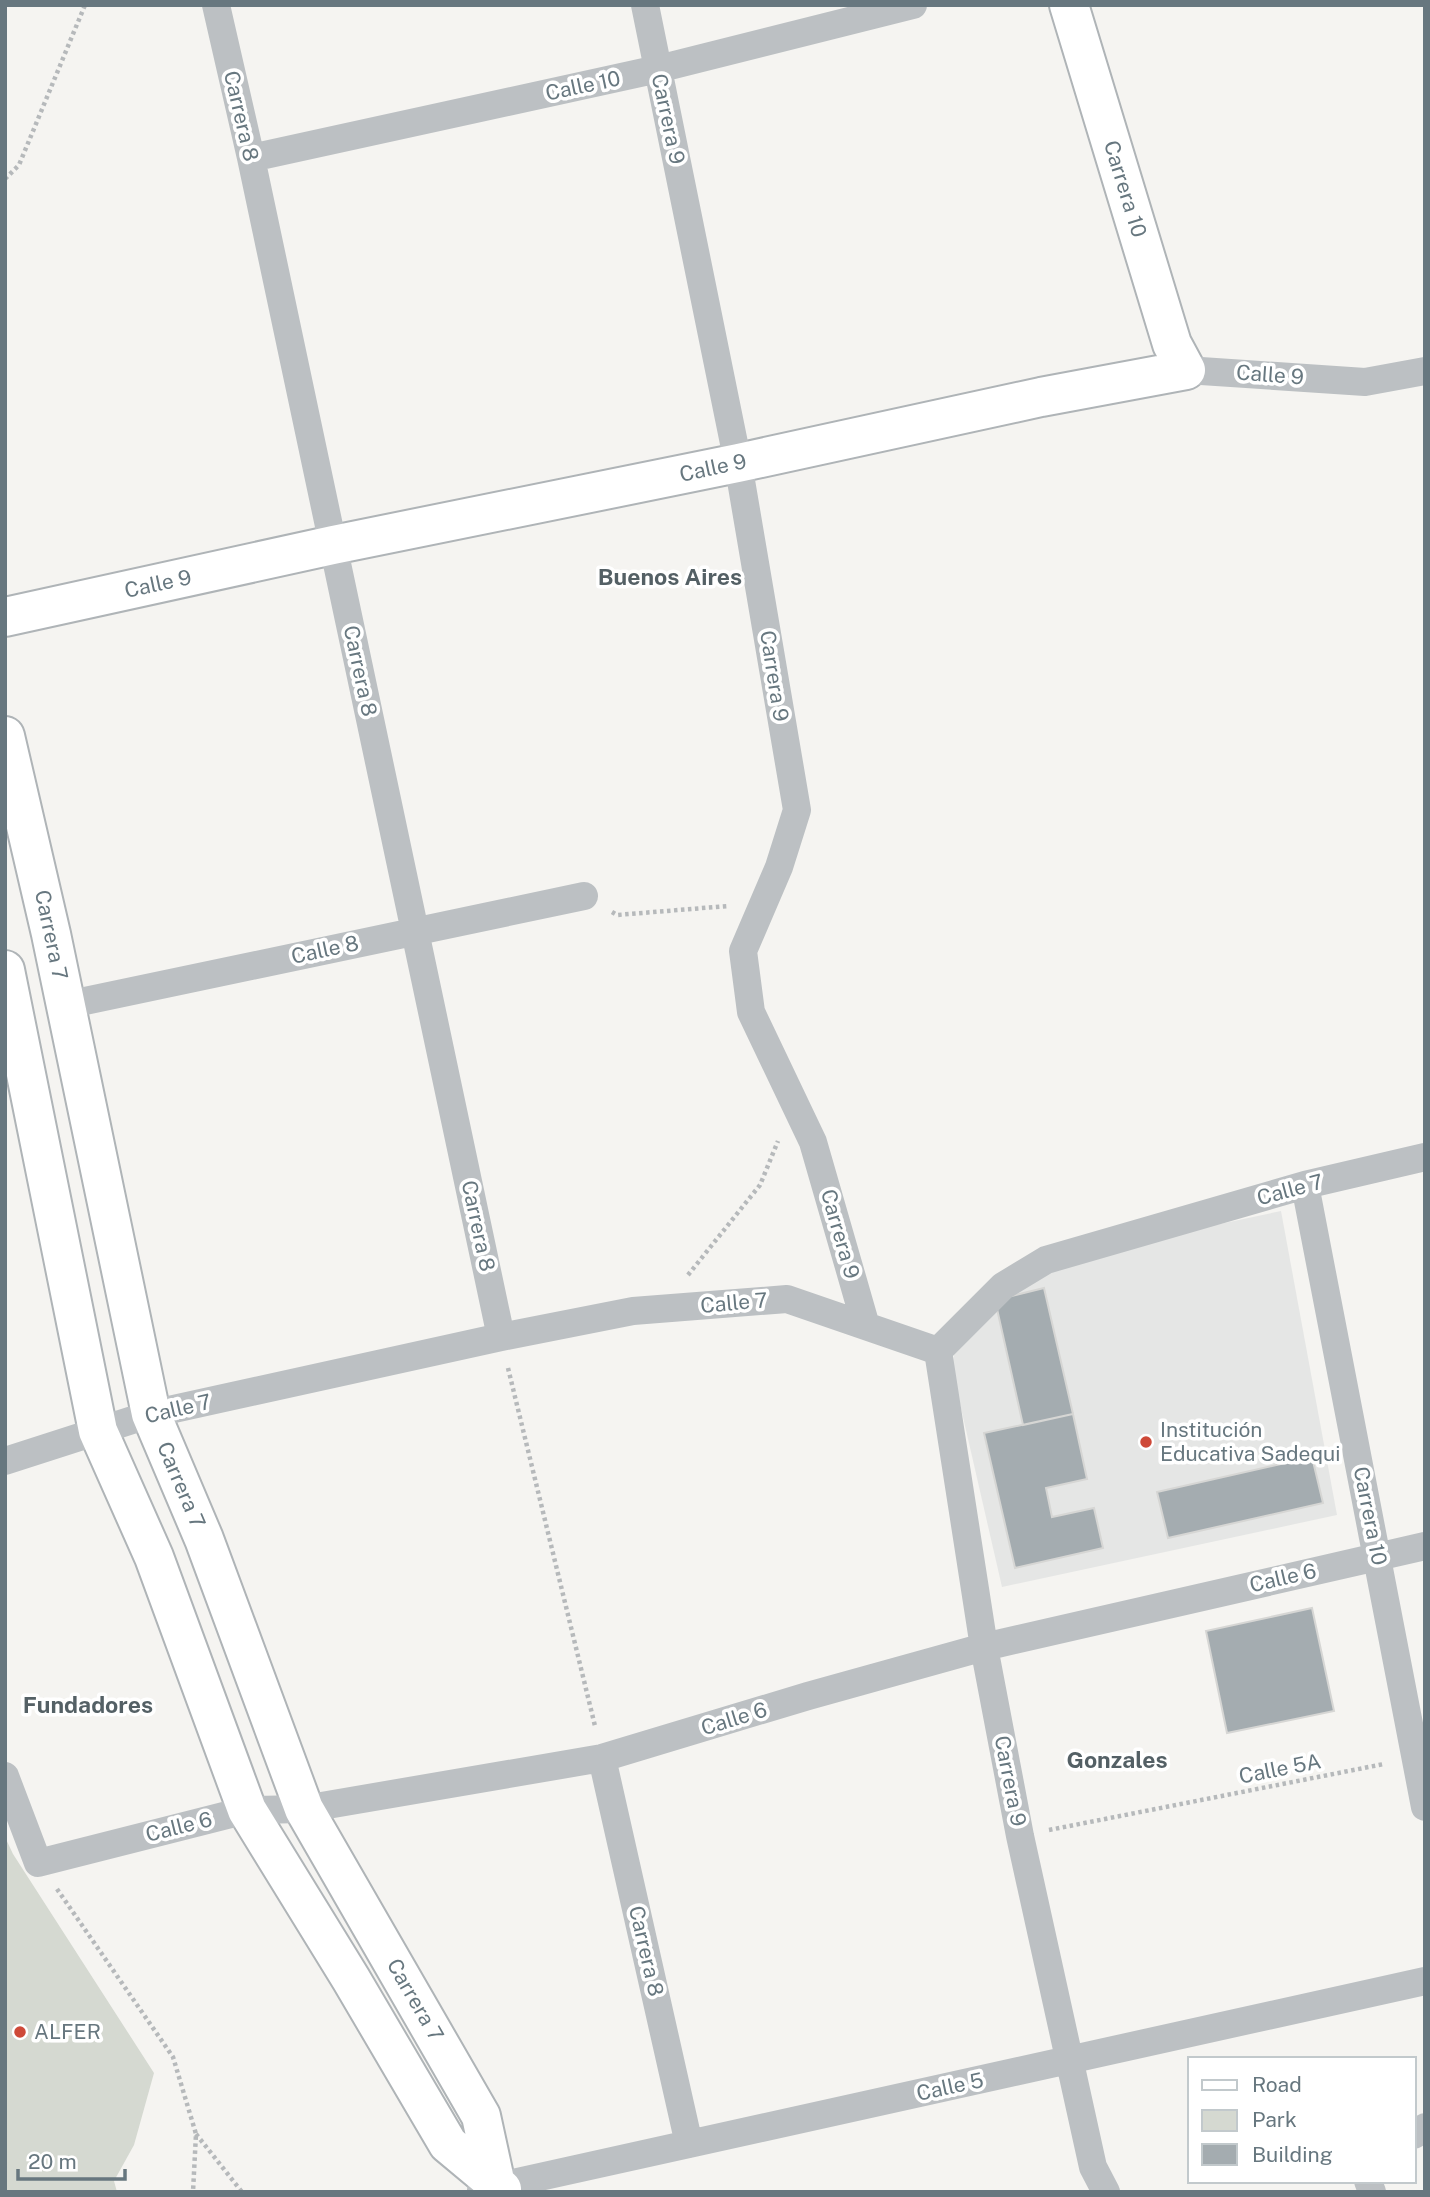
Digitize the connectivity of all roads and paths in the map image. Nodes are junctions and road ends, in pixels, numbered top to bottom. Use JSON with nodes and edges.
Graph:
{"nodes":[{"id":1,"x":85,"y":5,"type":"edge"},
{"id":2,"x":216,"y":5,"type":"edge"},
{"id":3,"x":645,"y":5,"type":"edge"},
{"id":4,"x":913,"y":5,"type":"edge"},
{"id":5,"x":1069,"y":5,"type":"edge"},
{"id":6,"x":658,"y":69,"type":"junction"},
{"id":7,"x":251,"y":158,"type":"junction"},
{"id":8,"x":5,"y":179,"type":"edge"},
{"id":9,"x":1186,"y":370,"type":"junction"},
{"id":10,"x":1425,"y":371,"type":"edge"},
{"id":11,"x":738,"y":463,"type":"junction"},
{"id":12,"x":332,"y":545,"type":"junction"},
{"id":13,"x":5,"y":617,"type":"edge"},
{"id":14,"x":5,"y":736,"type":"edge"},
{"id":15,"x":584,"y":896,"type":"joint"},
{"id":16,"x":766,"y":897,"type":"junction"},
{"id":17,"x":416,"y":931,"type":"junction"},
{"id":18,"x":7,"y":989,"type":"edge"},
{"id":19,"x":66,"y":1004,"type":"junction"},
{"id":20,"x":779,"y":1138,"type":"dead end"},
{"id":21,"x":1425,"y":1157,"type":"edge"},
{"id":22,"x":1305,"y":1185,"type":"junction"},
{"id":23,"x":648,"y":1310,"type":"junction"},
{"id":24,"x":866,"y":1326,"type":"junction"},
{"id":25,"x":501,"y":1337,"type":"junction"},
{"id":26,"x":938,"y":1351,"type":"junction"},
{"id":27,"x":151,"y":1414,"type":"junction"},
{"id":28,"x":98,"y":1431,"type":"junction"},
{"id":29,"x":5,"y":1461,"type":"edge"},
{"id":30,"x":1425,"y":1546,"type":"edge"},
{"id":31,"x":1378,"y":1556,"type":"junction"},
{"id":32,"x":984,"y":1647,"type":"junction"},
{"id":33,"x":603,"y":1758,"type":"junction"},
{"id":34,"x":1416,"y":1758,"type":"junction"},
{"id":35,"x":5,"y":1776,"type":"edge"},
{"id":36,"x":1425,"y":1807,"type":"edge"},
{"id":37,"x":304,"y":1809,"type":"junction"},
{"id":38,"x":247,"y":1810,"type":"junction"},
{"id":39,"x":1020,"y":1836,"type":"junction"},
{"id":40,"x":38,"y":1863,"type":"junction"},
{"id":41,"x":1425,"y":1982,"type":"edge"},
{"id":42,"x":1070,"y":2062,"type":"junction"},
{"id":43,"x":196,"y":2134,"type":"junction"},
{"id":44,"x":689,"y":2144,"type":"junction"},
{"id":45,"x":492,"y":2190,"type":"edge"},
{"id":46,"x":193,"y":2192,"type":"edge"},
{"id":47,"x":242,"y":2192,"type":"edge"},
{"id":48,"x":1107,"y":2192,"type":"edge"}],
"edges":[{"from":1,"to":8,"type":"path"},
{"from":2,"to":7,"type":"street","name":"Carrera 8"},
{"from":3,"to":6,"type":"street","name":"Carrera 9"},
{"from":4,"to":6,"type":"street","name":"Calle 10"},
{"from":5,"to":9,"type":"main road","name":"Carrera 10"},
{"from":6,"to":7,"type":"street","name":"Calle 10"},
{"from":6,"to":11,"type":"street","name":"Carrera 9"},
{"from":7,"to":12,"type":"street","name":"Carrera 8"},
{"from":9,"to":10,"type":"street","name":"Calle 9"},
{"from":9,"to":11,"type":"main road","name":"Calle 9"},
{"from":11,"to":12,"type":"main road","name":"Calle 9"},
{"from":11,"to":16,"type":"street","name":"Carrera 9"},
{"from":12,"to":13,"type":"main road","name":"Calle 9"},
{"from":12,"to":17,"type":"street","name":"Carrera 8"},
{"from":14,"to":19,"type":"main road","name":"Carrera 7"},
{"from":15,"to":16,"type":"path"},
{"from":15,"to":17,"type":"street","name":"Calle 8"},
{"from":16,"to":24,"type":"street","name":"Carrera 9"},
{"from":17,"to":19,"type":"street","name":"Calle 8"},
{"from":17,"to":25,"type":"street","name":"Carrera 8"},
{"from":18,"to":28,"type":"main road"},
{"from":19,"to":27,"type":"main road","name":"Carrera 7"},
{"from":20,"to":23,"type":"path"},
{"from":21,"to":22,"type":"street","name":"Calle 7"},
{"from":22,"to":26,"type":"street","name":"Calle 7"},
{"from":22,"to":31,"type":"street","name":"Carrera 10"},
{"from":23,"to":24,"type":"street","name":"Calle 7"},
{"from":23,"to":25,"type":"street","name":"Calle 7"},
{"from":24,"to":26,"type":"street","name":"Calle 7"},
{"from":25,"to":27,"type":"street","name":"Calle 7"},
{"from":25,"to":33,"type":"path"},
{"from":26,"to":32,"type":"street","name":"Carrera 9"},
{"from":27,"to":28,"type":"street","name":"Calle 7"},
{"from":27,"to":37,"type":"main road","name":"Carrera 7"},
{"from":28,"to":29,"type":"street","name":"Calle 7"},
{"from":28,"to":38,"type":"main road"},
{"from":30,"to":31,"type":"street","name":"Calle 6"},
{"from":31,"to":32,"type":"street","name":"Calle 6"},
{"from":31,"to":34,"type":"street","name":"Carrera 10"},
{"from":32,"to":33,"type":"street","name":"Calle 6"},
{"from":32,"to":39,"type":"street","name":"Carrera 9"},
{"from":33,"to":37,"type":"street","name":"Calle 6"},
{"from":33,"to":44,"type":"street","name":"Carrera 8"},
{"from":34,"to":36,"type":"street","name":"Carrera 10"},
{"from":34,"to":39,"type":"path","name":"Calle 5A"},
{"from":35,"to":40,"type":"street"},
{"from":37,"to":38,"type":"street","name":"Calle 6"},
{"from":37,"to":45,"type":"main road","name":"Carrera 7"},
{"from":38,"to":40,"type":"street","name":"Calle 6"},
{"from":38,"to":45,"type":"main road"},
{"from":39,"to":42,"type":"street","name":"Carrera 9"},
{"from":40,"to":43,"type":"path"},
{"from":41,"to":42,"type":"street","name":"Calle 5"},
{"from":42,"to":44,"type":"street","name":"Calle 5"},
{"from":42,"to":48,"type":"street","name":"Carrera 9"},
{"from":43,"to":46,"type":"path"},
{"from":43,"to":47,"type":"path"},
{"from":44,"to":45,"type":"street","name":"Calle 5"}]}
